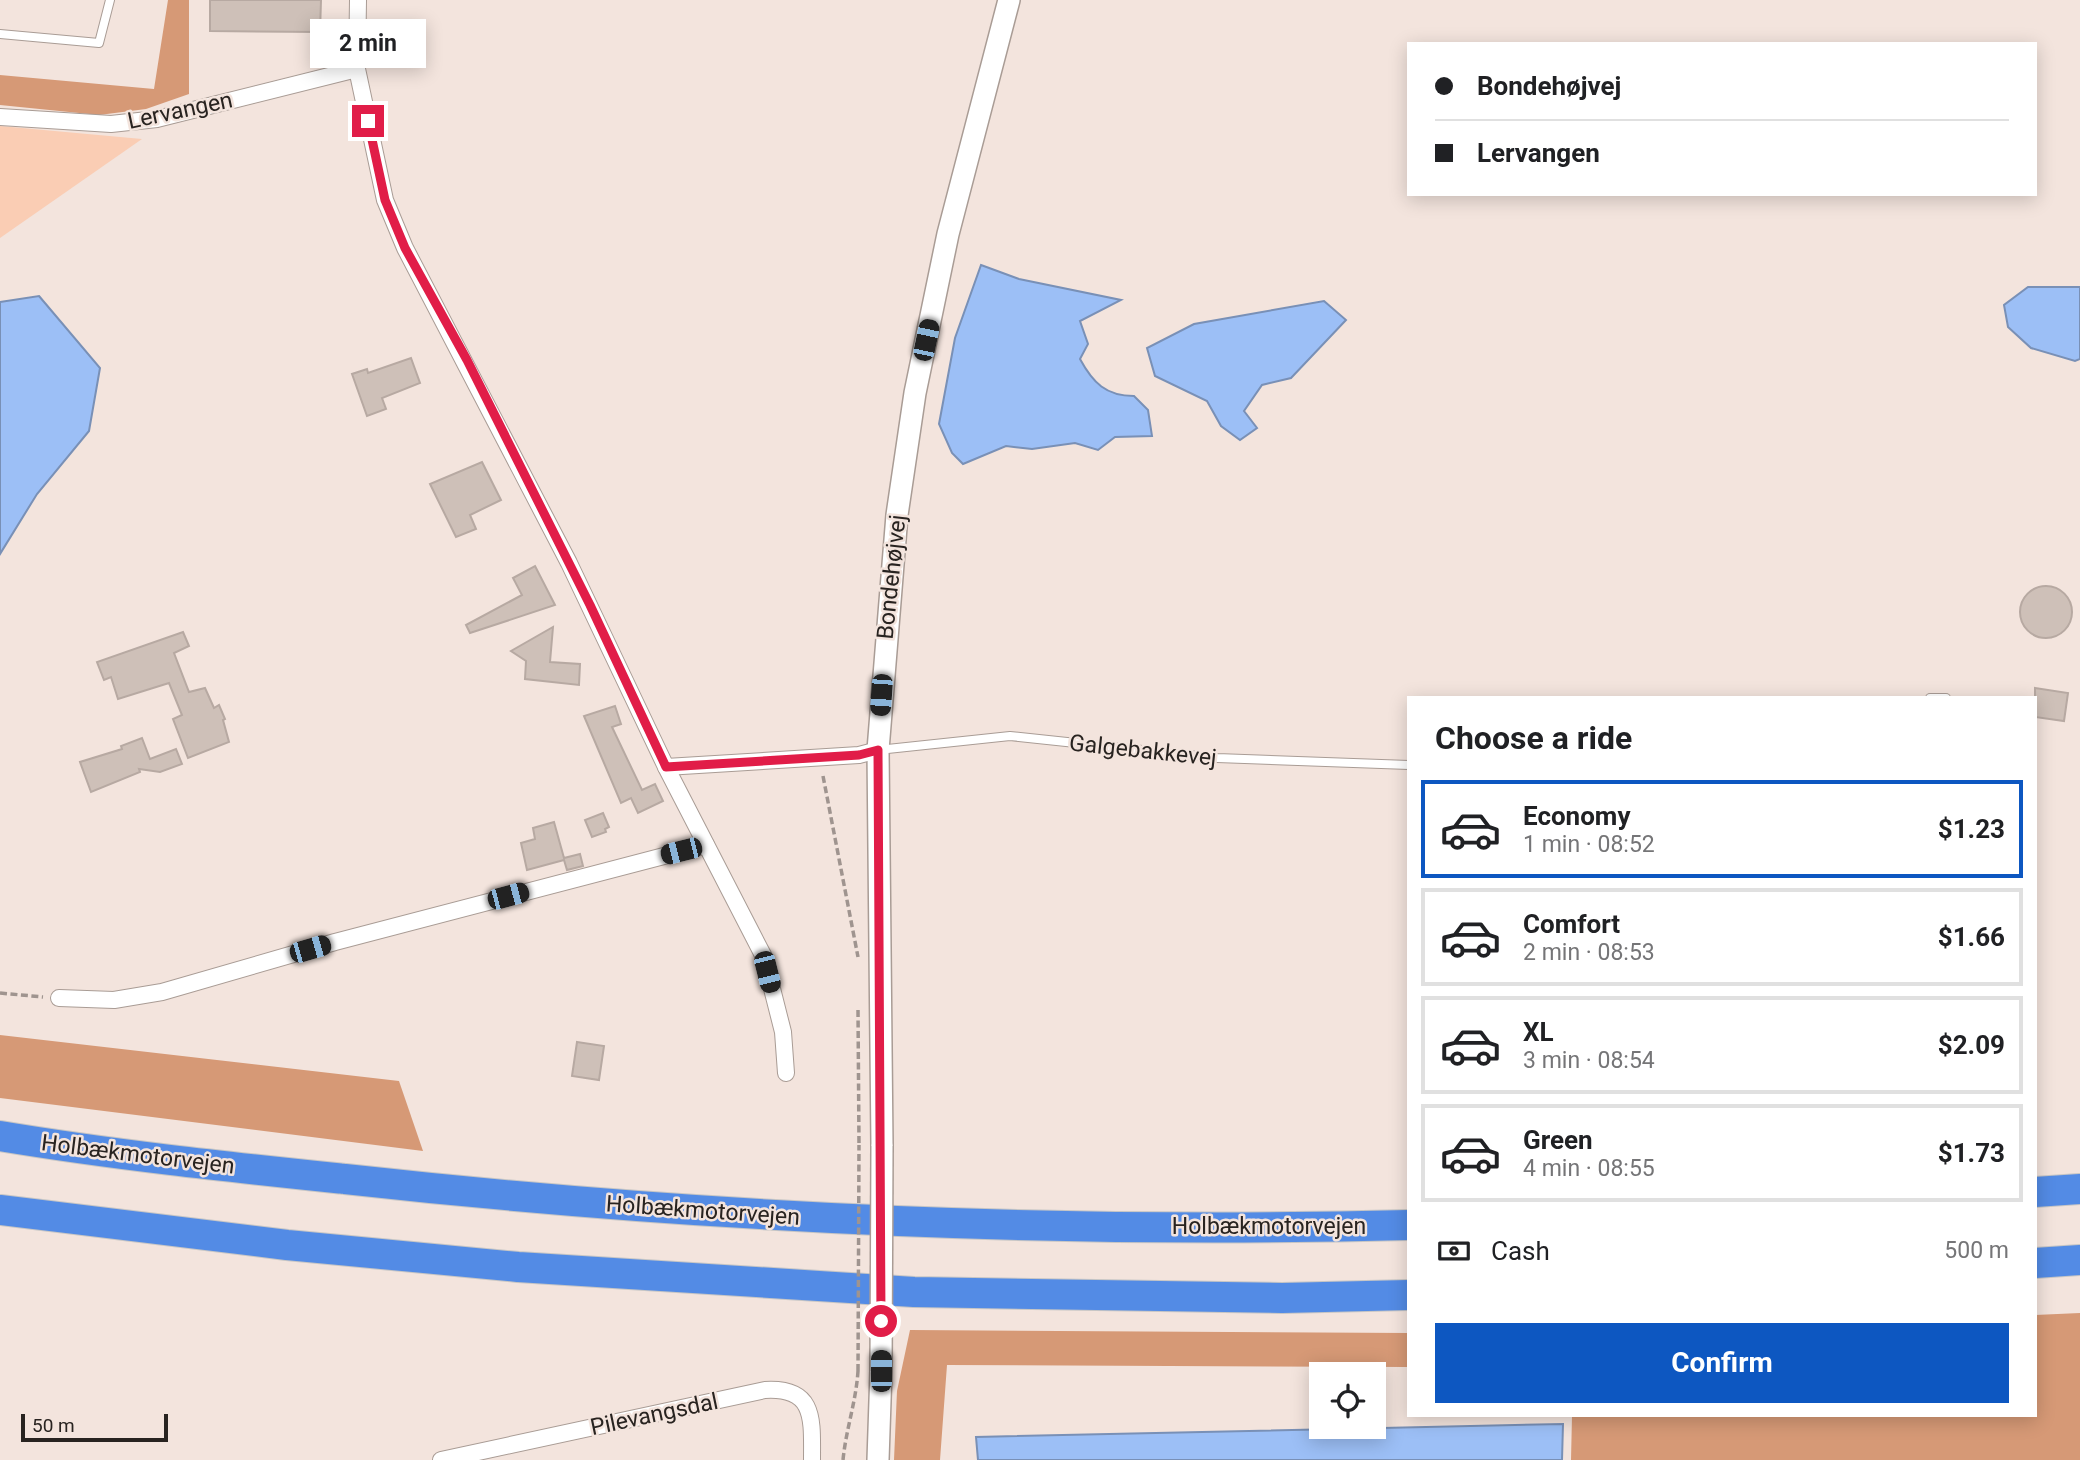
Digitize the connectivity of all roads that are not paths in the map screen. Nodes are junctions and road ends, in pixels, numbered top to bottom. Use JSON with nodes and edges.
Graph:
{"nodes":[{"id":1,"x":110,"y":0,"type":"edge"},
{"id":2,"x":358,"y":0,"type":"edge"},
{"id":3,"x":1009,"y":0,"type":"edge"},
{"id":4,"x":0,"y":34,"type":"edge"},
{"id":5,"x":357,"y":69,"type":"junction"},
{"id":6,"x":0,"y":117,"type":"edge"},
{"id":7,"x":878,"y":750,"type":"junction"},
{"id":8,"x":1407,"y":765,"type":"edge"},
{"id":9,"x":666,"y":767,"type":"junction"},
{"id":10,"x":706,"y":845,"type":"junction"},
{"id":11,"x":59,"y":998,"type":"road end"},
{"id":12,"x":786,"y":1073,"type":"dead end"},
{"id":13,"x":0,"y":1136,"type":"edge"},
{"id":14,"x":2080,"y":1189,"type":"edge"},
{"id":15,"x":2037,"y":1192,"type":"edge"},
{"id":16,"x":0,"y":1210,"type":"edge"},
{"id":17,"x":1407,"y":1225,"type":"edge"},
{"id":18,"x":2080,"y":1260,"type":"edge"},
{"id":19,"x":2037,"y":1263,"type":"edge"},
{"id":20,"x":1407,"y":1295,"type":"edge"},
{"id":21,"x":441,"y":1460,"type":"edge"},
{"id":22,"x":812,"y":1460,"type":"edge"},
{"id":23,"x":878,"y":1460,"type":"edge"}],
"edges":[{"from":1,"to":4,"type":"lane"},
{"from":2,"to":5,"type":"street"},
{"from":3,"to":7,"type":"street","name":"Bondehøjvej"},
{"from":5,"to":6,"type":"street","name":"Lervangen"},
{"from":5,"to":9,"type":"street"},
{"from":7,"to":8,"type":"lane","name":"Galgebakkevej"},
{"from":7,"to":9,"type":"street"},
{"from":7,"to":23,"type":"street","name":"Bondehøjvej","bridge":true},
{"from":9,"to":10,"type":"street"},
{"from":10,"to":11,"type":"street"},
{"from":10,"to":12,"type":"street"},
{"from":13,"to":17,"type":"highway","name":"Holbækmotorvejen"},
{"from":14,"to":15,"type":"highway"},
{"from":16,"to":20,"type":"highway"},
{"from":18,"to":19,"type":"highway"},
{"from":21,"to":22,"type":"street","name":"Pilevangsdal"}]}
